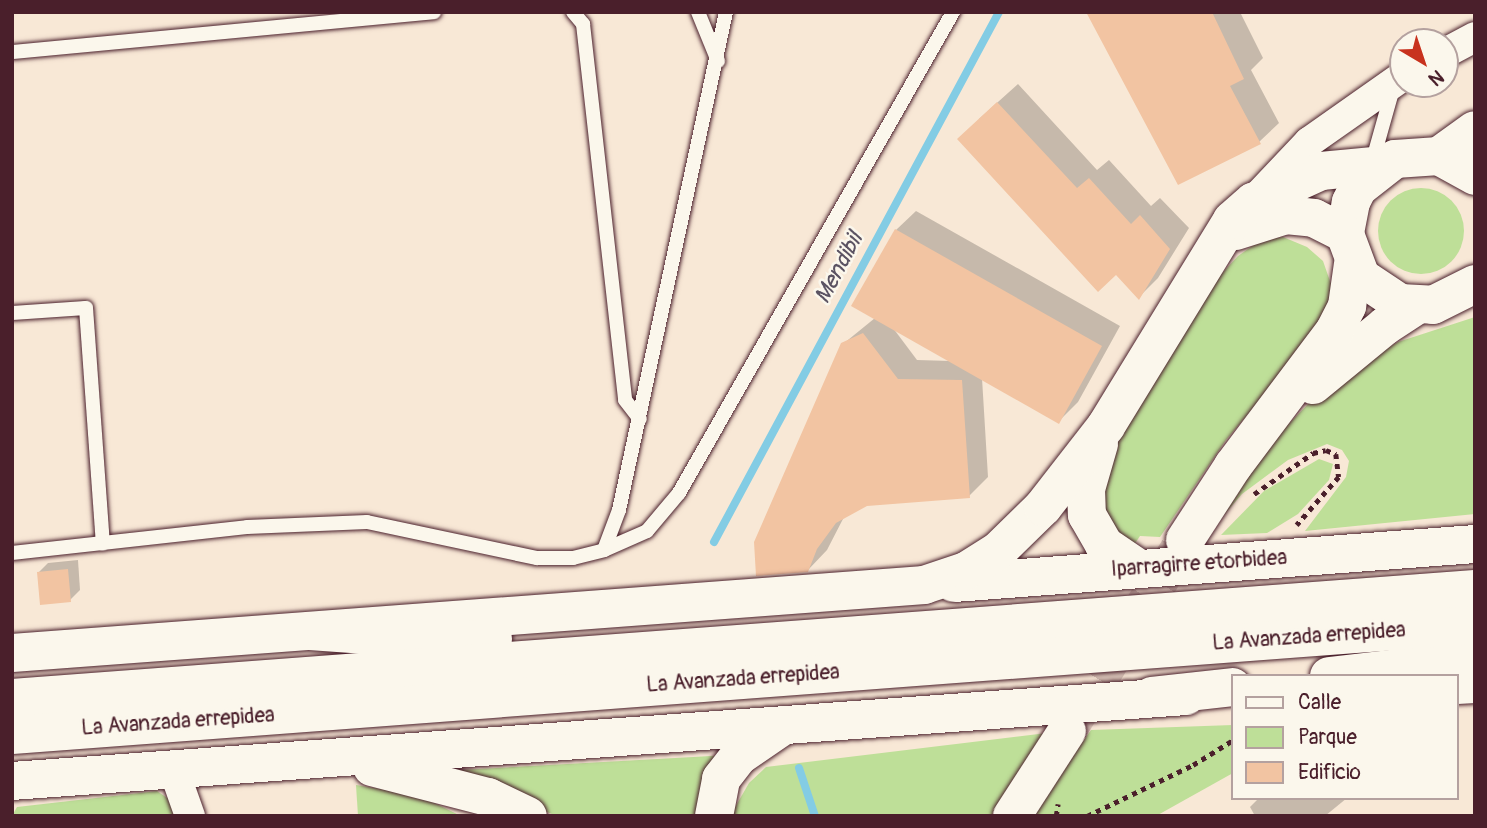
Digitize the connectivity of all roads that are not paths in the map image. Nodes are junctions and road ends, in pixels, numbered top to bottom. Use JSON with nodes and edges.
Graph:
{"nodes":[{"id":1,"x":434,"y":12,"type":"edge"},
{"id":2,"x":573,"y":12,"type":"edge"},
{"id":3,"x":698,"y":12,"type":"edge"},
{"id":4,"x":726,"y":12,"type":"edge"},
{"id":5,"x":953,"y":12,"type":"edge"},
{"id":6,"x":1475,"y":37,"type":"edge"},
{"id":7,"x":1459,"y":46,"type":"edge"},
{"id":8,"x":12,"y":52,"type":"edge"},
{"id":9,"x":718,"y":61,"type":"junction"},
{"id":10,"x":1389,"y":85,"type":"edge"},
{"id":11,"x":1389,"y":98,"type":"edge"},
{"id":12,"x":1475,"y":130,"type":"edge"},
{"id":13,"x":1439,"y":156,"type":"junction"},
{"id":14,"x":1374,"y":168,"type":"junction"},
{"id":15,"x":1475,"y":176,"type":"edge"},
{"id":16,"x":1253,"y":202,"type":"junction"},
{"id":17,"x":1216,"y":243,"type":"junction"},
{"id":18,"x":1349,"y":249,"type":"junction"},
{"id":19,"x":1475,"y":284,"type":"edge"},
{"id":20,"x":1416,"y":306,"type":"junction"},
{"id":21,"x":12,"y":313,"type":"edge"},
{"id":22,"x":640,"y":419,"type":"junction"},
{"id":23,"x":1106,"y":426,"type":"junction"},
{"id":24,"x":1233,"y":466,"type":"junction"},
{"id":25,"x":1185,"y":540,"type":"tunnel mouth"},
{"id":26,"x":103,"y":543,"type":"junction"},
{"id":27,"x":1475,"y":544,"type":"edge"},
{"id":28,"x":604,"y":550,"type":"junction"},
{"id":29,"x":12,"y":553,"type":"edge"},
{"id":30,"x":1138,"y":568,"type":"junction"},
{"id":31,"x":924,"y":585,"type":"junction"},
{"id":32,"x":1475,"y":589,"type":"edge"},
{"id":33,"x":957,"y":625,"type":"junction"},
{"id":34,"x":1475,"y":625,"type":"edge"},
{"id":35,"x":310,"y":631,"type":"junction"},
{"id":36,"x":12,"y":653,"type":"edge"},
{"id":37,"x":1475,"y":659,"type":"edge"},
{"id":38,"x":1346,"y":674,"type":"edge"},
{"id":39,"x":1232,"y":687,"type":"edge"},
{"id":40,"x":1232,"y":695,"type":"edge"},
{"id":41,"x":1152,"y":696,"type":"junction"},
{"id":42,"x":12,"y":698,"type":"edge"},
{"id":43,"x":783,"y":726,"type":"junction"},
{"id":44,"x":1067,"y":731,"type":"tunnel mouth"},
{"id":45,"x":12,"y":735,"type":"edge"},
{"id":46,"x":318,"y":758,"type":"junction"},
{"id":47,"x":173,"y":768,"type":"junction"},
{"id":48,"x":12,"y":781,"type":"edge"},
{"id":49,"x":190,"y":816,"type":"edge"},
{"id":50,"x":528,"y":816,"type":"edge"},
{"id":51,"x":714,"y":816,"type":"edge"},
{"id":52,"x":1012,"y":816,"type":"edge"}],
"edges":[{"from":1,"to":8,"type":"lane"},
{"from":2,"to":22,"type":"lane"},
{"from":3,"to":9,"type":"lane"},
{"from":4,"to":9,"type":"lane"},
{"from":5,"to":28,"type":"lane"},
{"from":6,"to":7,"type":"street"},
{"from":9,"to":22,"type":"lane"},
{"from":10,"to":16,"type":"street"},
{"from":11,"to":14,"type":"lane"},
{"from":12,"to":13,"type":"main road"},
{"from":13,"to":14,"type":"main road"},
{"from":13,"to":15,"type":"main road"},
{"from":14,"to":16,"type":"main road"},
{"from":14,"to":18,"type":"main road"},
{"from":16,"to":17,"type":"main road"},
{"from":17,"to":18,"type":"main road"},
{"from":17,"to":23,"type":"main road"},
{"from":18,"to":20,"type":"main road"},
{"from":18,"to":24,"type":"main road"},
{"from":19,"to":20,"type":"main road"},
{"from":20,"to":24,"type":"main road"},
{"from":21,"to":26,"type":"lane"},
{"from":22,"to":28,"type":"lane"},
{"from":23,"to":30,"type":"main road"},
{"from":23,"to":31,"type":"main road"},
{"from":24,"to":25,"type":"main road"},
{"from":26,"to":28,"type":"lane"},
{"from":26,"to":29,"type":"lane"},
{"from":27,"to":30,"type":"main road","name":"Iparragirre etorbidea"},
{"from":30,"to":31,"type":"main road","name":"Iparragirre etorbidea"},
{"from":31,"to":35,"type":"main road"},
{"from":32,"to":33,"type":"main road","name":"La Avanzada errepidea"},
{"from":33,"to":35,"type":"main road"},
{"from":33,"to":42,"type":"main road","name":"La Avanzada errepidea"},
{"from":34,"to":45,"type":"main road","name":"La Avanzada errepidea"},
{"from":35,"to":36,"type":"main road"},
{"from":37,"to":38,"type":"main road"},
{"from":39,"to":41,"type":"main road"},
{"from":40,"to":41,"type":"main road"},
{"from":41,"to":43,"type":"main road"},
{"from":43,"to":46,"type":"main road"},
{"from":43,"to":51,"type":"main road"},
{"from":44,"to":52,"type":"main road"},
{"from":46,"to":47,"type":"main road"},
{"from":46,"to":50,"type":"main road"},
{"from":47,"to":48,"type":"main road"},
{"from":47,"to":49,"type":"street"}]}
